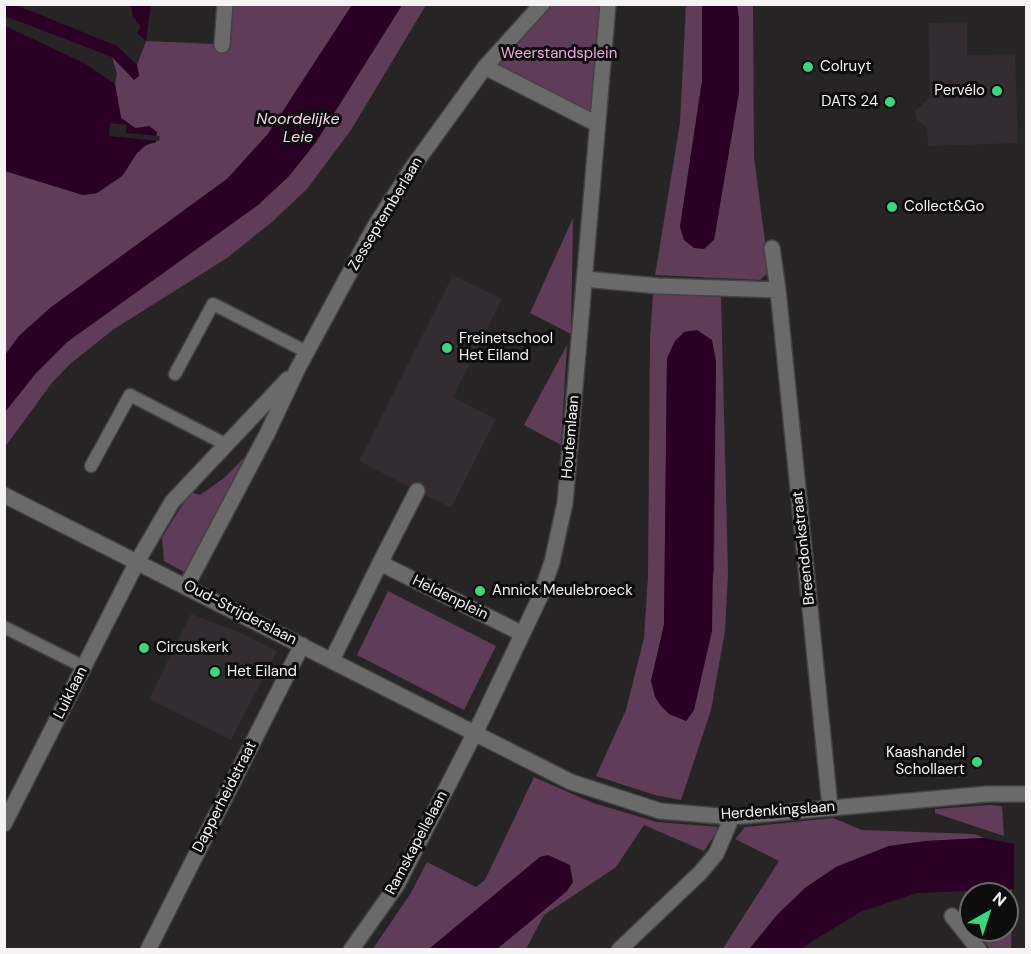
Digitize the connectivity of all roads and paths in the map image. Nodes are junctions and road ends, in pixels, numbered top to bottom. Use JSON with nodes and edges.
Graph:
{"nodes":[{"id":1,"x":225,"y":4,"type":"edge"},
{"id":2,"x":542,"y":4,"type":"edge"},
{"id":3,"x":608,"y":4,"type":"edge"},
{"id":4,"x":222,"y":45,"type":"dead end"},
{"id":5,"x":485,"y":68,"type":"junction"},
{"id":6,"x":597,"y":124,"type":"junction"},
{"id":7,"x":772,"y":248,"type":"dead end"},
{"id":8,"x":585,"y":279,"type":"junction"},
{"id":9,"x":778,"y":290,"type":"junction"},
{"id":10,"x":307,"y":352,"type":"junction"},
{"id":11,"x":298,"y":368,"type":"junction"},
{"id":12,"x":175,"y":374,"type":"dead end"},
{"id":13,"x":225,"y":444,"type":"junction"},
{"id":14,"x":91,"y":466,"type":"dead end"},
{"id":15,"x":417,"y":491,"type":"dead end"},
{"id":16,"x":4,"y":495,"type":"edge"},
{"id":17,"x":137,"y":562,"type":"junction"},
{"id":18,"x":380,"y":563,"type":"junction"},
{"id":19,"x":186,"y":586,"type":"junction"},
{"id":20,"x":4,"y":627,"type":"edge"},
{"id":21,"x":521,"y":633,"type":"junction"},
{"id":22,"x":302,"y":645,"type":"junction"},
{"id":23,"x":332,"y":660,"type":"junction"},
{"id":24,"x":84,"y":667,"type":"junction"},
{"id":25,"x":475,"y":731,"type":"junction"},
{"id":26,"x":1026,"y":794,"type":"edge"},
{"id":27,"x":830,"y":807,"type":"junction"},
{"id":28,"x":732,"y":817,"type":"junction"},
{"id":29,"x":4,"y":824,"type":"edge"},
{"id":30,"x":952,"y":916,"type":"dead end"},
{"id":31,"x":148,"y":950,"type":"edge"},
{"id":32,"x":351,"y":950,"type":"edge"},
{"id":33,"x":620,"y":950,"type":"edge"},
{"id":34,"x":979,"y":950,"type":"edge"}],
"edges":[{"from":1,"to":4,"type":"street"},
{"from":2,"to":5,"type":"street"},
{"from":3,"to":6,"type":"street"},
{"from":5,"to":6,"type":"street"},
{"from":5,"to":10,"type":"street","name":"Zesseptemberlaan"},
{"from":6,"to":8,"type":"street","name":"Houtemlaan"},
{"from":7,"to":9,"type":"street","name":"Breendonkstraat"},
{"from":8,"to":9,"type":"street"},
{"from":8,"to":21,"type":"street","name":"Houtemlaan"},
{"from":9,"to":27,"type":"street","name":"Breendonkstraat"},
{"from":10,"to":11,"type":"street","name":"Zesseptemberlaan"},
{"from":10,"to":12,"type":"street"},
{"from":11,"to":13,"type":"street","name":"Zesseptemberlaan"},
{"from":11,"to":19,"type":"street","name":"Zesseptemberlaan"},
{"from":13,"to":14,"type":"street"},
{"from":13,"to":17,"type":"street","name":"Zesseptemberlaan"},
{"from":15,"to":18,"type":"street"},
{"from":16,"to":17,"type":"street","name":"Oud-Strijderslaan"},
{"from":17,"to":19,"type":"street","name":"Oud-Strijderslaan"},
{"from":17,"to":24,"type":"street","name":"Luiklaan"},
{"from":18,"to":21,"type":"street","name":"Heldenplein"},
{"from":18,"to":23,"type":"street"},
{"from":19,"to":22,"type":"street","name":"Oud-Strijderslaan"},
{"from":20,"to":24,"type":"street"},
{"from":21,"to":25,"type":"street","name":"Houtemlaan"},
{"from":22,"to":23,"type":"street","name":"Oud-Strijderslaan"},
{"from":22,"to":31,"type":"street","name":"Dapperheidstraat"},
{"from":23,"to":25,"type":"street","name":"Oud-Strijderslaan"},
{"from":24,"to":29,"type":"street","name":"Luiklaan"},
{"from":25,"to":28,"type":"street","name":"Herdenkingslaan"},
{"from":25,"to":32,"type":"street","name":"Ramskapellelaan"},
{"from":26,"to":27,"type":"street","name":"Herdenkingslaan"},
{"from":27,"to":28,"type":"street","name":"Herdenkingslaan"},
{"from":28,"to":33,"type":"street"},
{"from":30,"to":34,"type":"street"}]}
